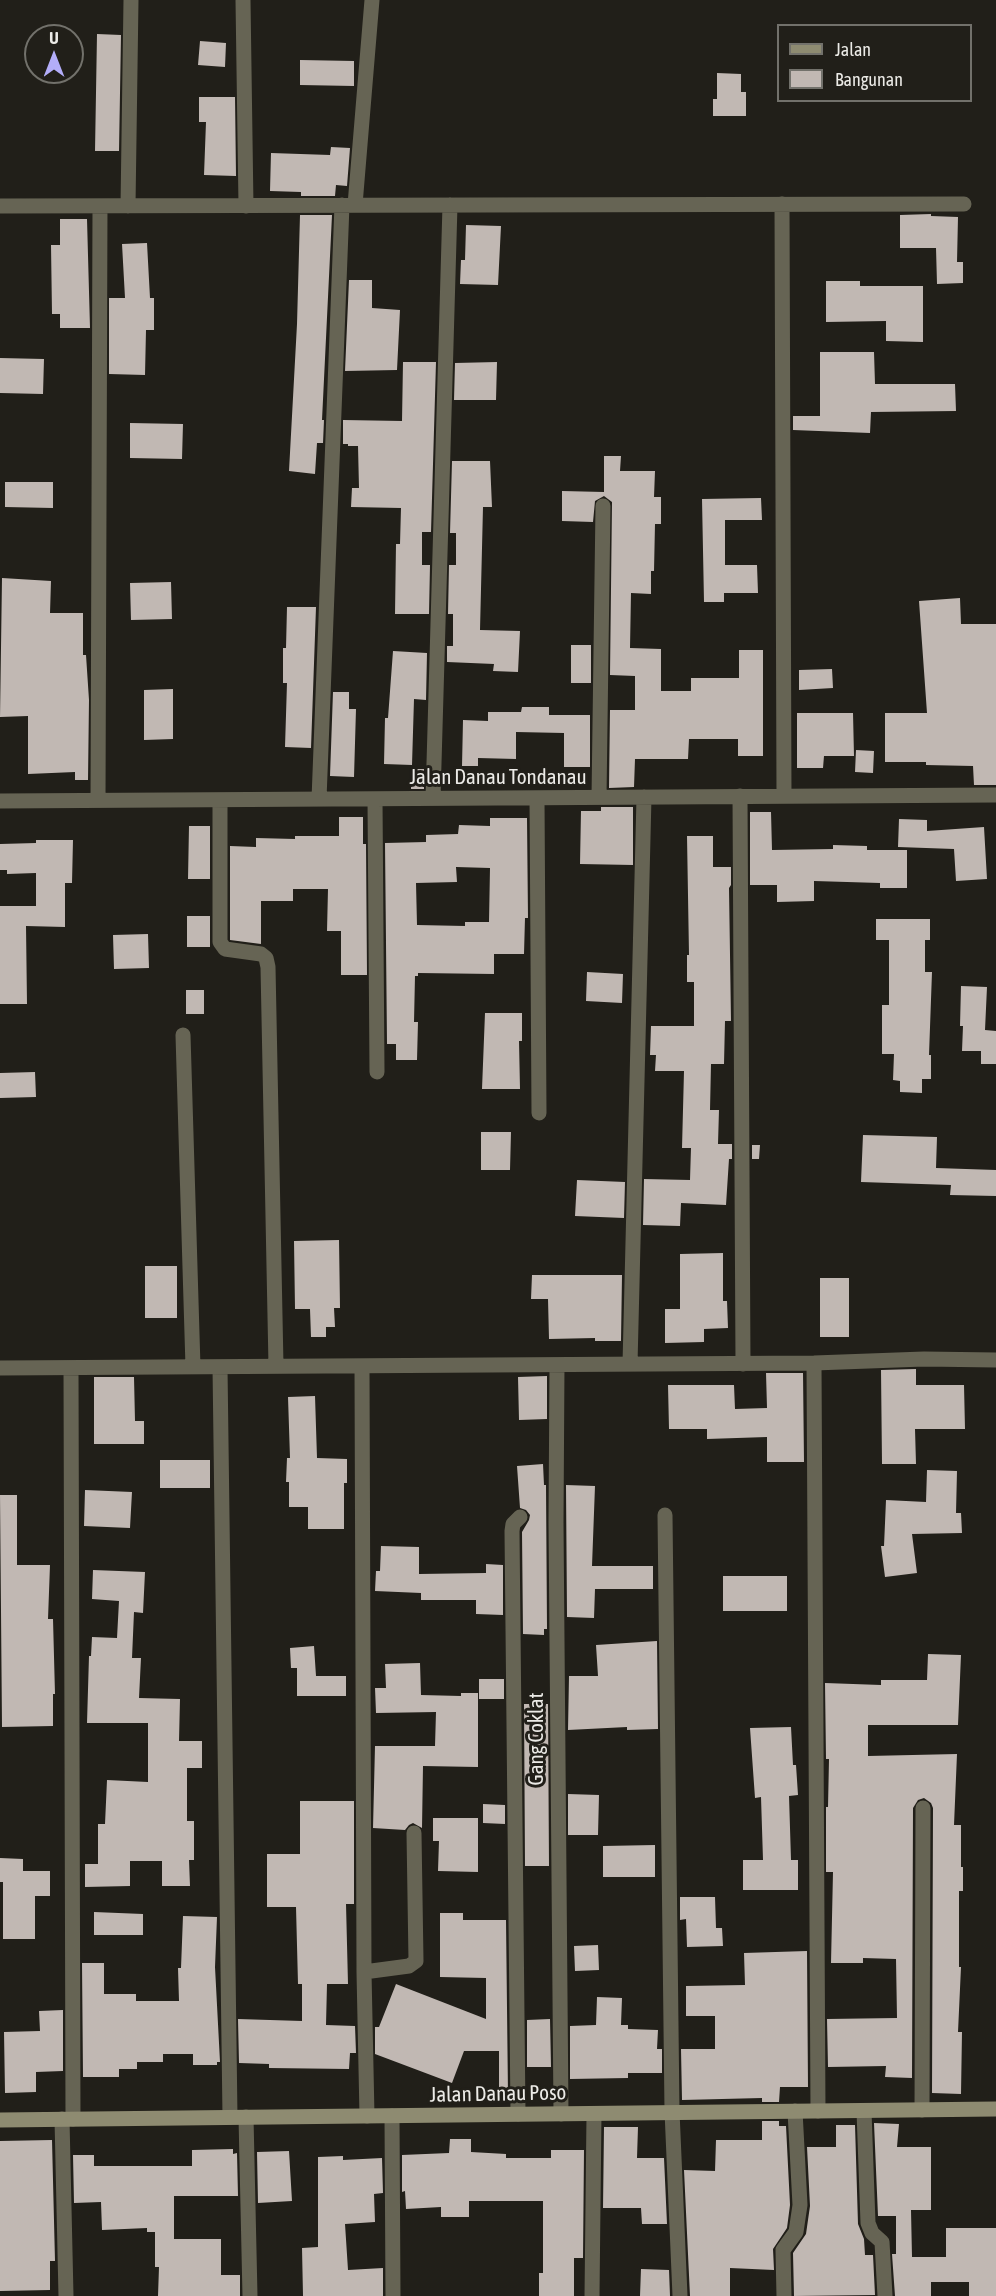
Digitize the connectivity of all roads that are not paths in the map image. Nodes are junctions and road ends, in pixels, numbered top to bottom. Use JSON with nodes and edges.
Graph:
{"nodes":[{"id":1,"x":130,"y":0,"type":"edge"},
{"id":2,"x":243,"y":0,"type":"edge"},
{"id":3,"x":372,"y":0,"type":"edge"},
{"id":4,"x":782,"y":204,"type":"junction"},
{"id":5,"x":964,"y":204,"type":"dead end"},
{"id":6,"x":349,"y":205,"type":"junction"},
{"id":7,"x":450,"y":205,"type":"junction"},
{"id":8,"x":0,"y":206,"type":"edge"},
{"id":9,"x":100,"y":206,"type":"junction"},
{"id":10,"x":128,"y":206,"type":"junction"},
{"id":11,"x":246,"y":206,"type":"junction"},
{"id":12,"x":603,"y":506,"type":"dead end"},
{"id":13,"x":996,"y":795,"type":"edge"},
{"id":14,"x":740,"y":796,"type":"junction"},
{"id":15,"x":784,"y":796,"type":"junction"},
{"id":16,"x":598,"y":797,"type":"junction"},
{"id":17,"x":644,"y":797,"type":"junction"},
{"id":18,"x":433,"y":798,"type":"junction"},
{"id":19,"x":537,"y":798,"type":"junction"},
{"id":20,"x":319,"y":799,"type":"junction"},
{"id":21,"x":375,"y":799,"type":"junction"},
{"id":22,"x":98,"y":800,"type":"junction"},
{"id":23,"x":220,"y":800,"type":"junction"},
{"id":24,"x":0,"y":801,"type":"edge"},
{"id":25,"x":183,"y":1035,"type":"dead end"},
{"id":26,"x":377,"y":1072,"type":"dead end"},
{"id":27,"x":539,"y":1113,"type":"dead end"},
{"id":28,"x":996,"y":1360,"type":"edge"},
{"id":29,"x":814,"y":1363,"type":"junction"},
{"id":30,"x":630,"y":1364,"type":"junction"},
{"id":31,"x":743,"y":1364,"type":"junction"},
{"id":32,"x":557,"y":1365,"type":"junction"},
{"id":33,"x":276,"y":1366,"type":"junction"},
{"id":34,"x":362,"y":1366,"type":"junction"},
{"id":35,"x":193,"y":1367,"type":"junction"},
{"id":36,"x":220,"y":1367,"type":"junction"},
{"id":37,"x":0,"y":1368,"type":"edge"},
{"id":38,"x":71,"y":1368,"type":"junction"},
{"id":39,"x":665,"y":1515,"type":"dead end"},
{"id":40,"x":520,"y":1517,"type":"dead end"},
{"id":41,"x":923,"y":1808,"type":"dead end"},
{"id":42,"x":414,"y":1833,"type":"dead end"},
{"id":43,"x":364,"y":1972,"type":"junction"},
{"id":44,"x":996,"y":2109,"type":"edge"},
{"id":45,"x":922,"y":2110,"type":"junction"},
{"id":46,"x":672,"y":2111,"type":"junction"},
{"id":47,"x":795,"y":2111,"type":"junction"},
{"id":48,"x":818,"y":2111,"type":"junction"},
{"id":49,"x":864,"y":2111,"type":"junction"},
{"id":50,"x":518,"y":2114,"type":"junction"},
{"id":51,"x":561,"y":2114,"type":"junction"},
{"id":52,"x":594,"y":2114,"type":"junction"},
{"id":53,"x":367,"y":2116,"type":"junction"},
{"id":54,"x":392,"y":2116,"type":"junction"},
{"id":55,"x":230,"y":2117,"type":"junction"},
{"id":56,"x":246,"y":2117,"type":"junction"},
{"id":57,"x":68,"y":2119,"type":"junction"},
{"id":58,"x":0,"y":2120,"type":"edge"},
{"id":59,"x":66,"y":2296,"type":"edge"},
{"id":60,"x":250,"y":2296,"type":"edge"},
{"id":61,"x":393,"y":2296,"type":"edge"},
{"id":62,"x":592,"y":2296,"type":"edge"},
{"id":63,"x":680,"y":2296,"type":"edge"},
{"id":64,"x":784,"y":2296,"type":"edge"},
{"id":65,"x":885,"y":2296,"type":"edge"}],
"edges":[{"from":1,"to":10,"type":"street"},
{"from":2,"to":11,"type":"street"},
{"from":3,"to":6,"type":"street"},
{"from":4,"to":5,"type":"street"},
{"from":4,"to":7,"type":"street"},
{"from":4,"to":15,"type":"street"},
{"from":6,"to":7,"type":"street"},
{"from":6,"to":11,"type":"street"},
{"from":6,"to":20,"type":"street"},
{"from":7,"to":18,"type":"street"},
{"from":8,"to":9,"type":"street"},
{"from":9,"to":10,"type":"street"},
{"from":9,"to":22,"type":"street"},
{"from":10,"to":11,"type":"street"},
{"from":12,"to":16,"type":"street"},
{"from":13,"to":15,"type":"street","name":"Jalan Danau Tondanau"},
{"from":14,"to":15,"type":"street","name":"Jalan Danau Tondanau"},
{"from":14,"to":17,"type":"street","name":"Jalan Danau Tondanau"},
{"from":14,"to":31,"type":"street"},
{"from":16,"to":17,"type":"street","name":"Jalan Danau Tondanau"},
{"from":16,"to":19,"type":"street","name":"Jalan Danau Tondanau"},
{"from":17,"to":30,"type":"street"},
{"from":18,"to":19,"type":"street","name":"Jalan Danau Tondanau"},
{"from":18,"to":21,"type":"street","name":"Jalan Danau Tondanau"},
{"from":19,"to":27,"type":"street"},
{"from":20,"to":21,"type":"street","name":"Jalan Danau Tondanau"},
{"from":20,"to":23,"type":"street","name":"Jalan Danau Tondanau"},
{"from":21,"to":26,"type":"street"},
{"from":22,"to":23,"type":"street","name":"Jalan Danau Tondanau"},
{"from":22,"to":24,"type":"street","name":"Jalan Danau Tondanau"},
{"from":23,"to":33,"type":"street"},
{"from":25,"to":35,"type":"street"},
{"from":28,"to":29,"type":"street"},
{"from":29,"to":31,"type":"street"},
{"from":29,"to":48,"type":"street"},
{"from":30,"to":31,"type":"street"},
{"from":30,"to":32,"type":"street"},
{"from":32,"to":34,"type":"street"},
{"from":32,"to":51,"type":"street","name":"Gang Coklat"},
{"from":33,"to":34,"type":"street"},
{"from":33,"to":36,"type":"street"},
{"from":34,"to":43,"type":"street"},
{"from":35,"to":36,"type":"street"},
{"from":35,"to":38,"type":"street"},
{"from":36,"to":55,"type":"street"},
{"from":37,"to":38,"type":"street"},
{"from":38,"to":57,"type":"street"},
{"from":39,"to":46,"type":"street"},
{"from":40,"to":50,"type":"street"},
{"from":41,"to":45,"type":"street"},
{"from":42,"to":43,"type":"street"},
{"from":43,"to":53,"type":"street"},
{"from":44,"to":45,"type":"street","name":"Jalan Danau Poso"},
{"from":45,"to":49,"type":"street","name":"Jalan Danau Poso"},
{"from":46,"to":47,"type":"street","name":"Jalan Danau Poso"},
{"from":46,"to":52,"type":"street","name":"Jalan Danau Poso"},
{"from":46,"to":63,"type":"street"},
{"from":47,"to":48,"type":"street","name":"Jalan Danau Poso"},
{"from":47,"to":64,"type":"street"},
{"from":48,"to":49,"type":"street","name":"Jalan Danau Poso"},
{"from":49,"to":65,"type":"street"},
{"from":50,"to":51,"type":"street","name":"Jalan Danau Poso"},
{"from":50,"to":54,"type":"street","name":"Jalan Danau Poso"},
{"from":51,"to":52,"type":"street","name":"Jalan Danau Poso"},
{"from":52,"to":62,"type":"street"},
{"from":53,"to":54,"type":"street","name":"Jalan Danau Poso"},
{"from":53,"to":56,"type":"street","name":"Jalan Danau Poso"},
{"from":54,"to":61,"type":"street"},
{"from":55,"to":56,"type":"street","name":"Jalan Danau Poso"},
{"from":55,"to":57,"type":"street","name":"Jalan Danau Poso"},
{"from":56,"to":60,"type":"street"},
{"from":57,"to":58,"type":"street","name":"Jalan Danau Poso"},
{"from":57,"to":59,"type":"street"}]}
